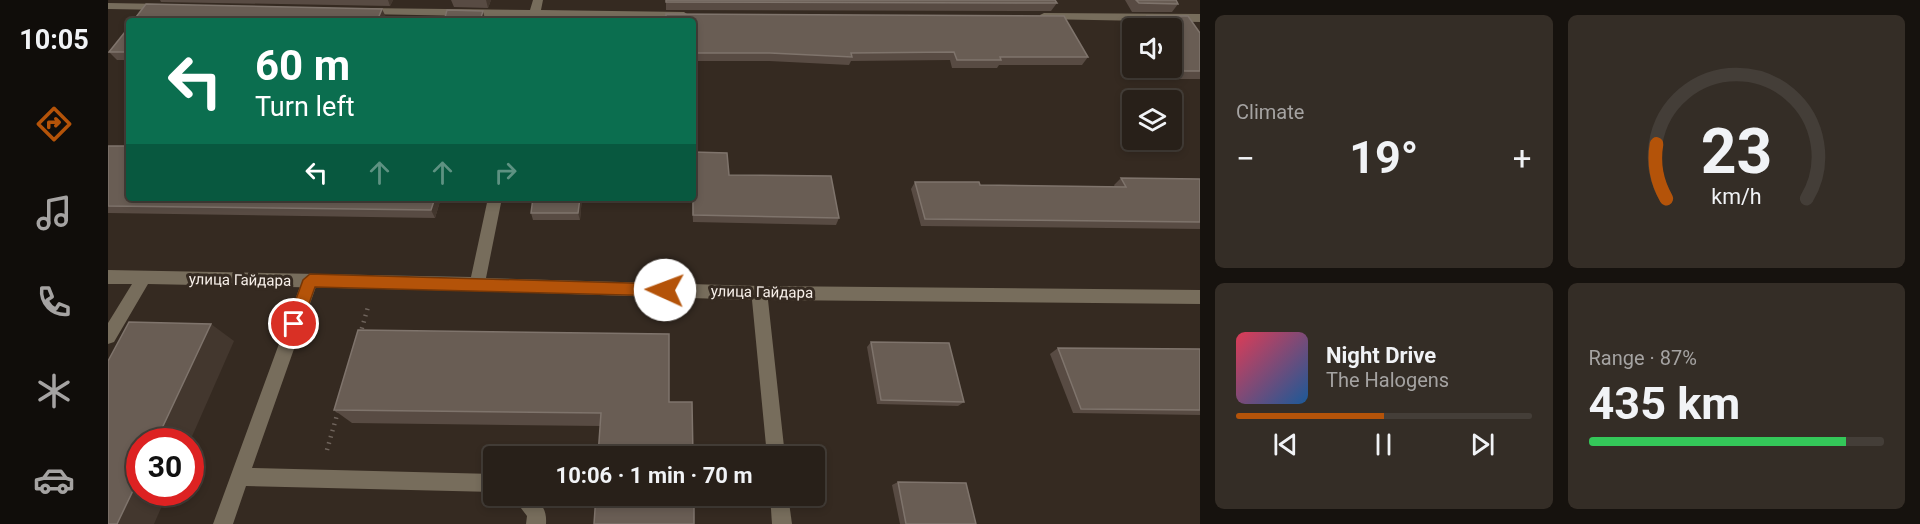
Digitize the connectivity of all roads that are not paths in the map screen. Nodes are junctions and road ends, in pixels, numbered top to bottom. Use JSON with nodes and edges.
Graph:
{"nodes":[{"id":1,"x":538,"y":0,"type":"edge"},
{"id":2,"x":108,"y":6,"type":"edge"},
{"id":3,"x":179,"y":7,"type":"edge"},
{"id":4,"x":345,"y":11,"type":"edge"},
{"id":5,"x":701,"y":16,"type":"edge"},
{"id":6,"x":1034,"y":17,"type":"edge"},
{"id":7,"x":534,"y":18,"type":"edge"},
{"id":8,"x":1200,"y":18,"type":"edge"},
{"id":9,"x":494,"y":201,"type":"edge"},
{"id":10,"x":108,"y":277,"type":"edge"},
{"id":11,"x":144,"y":278,"type":"junction"},
{"id":12,"x":310,"y":280,"type":"junction"},
{"id":13,"x":477,"y":284,"type":"junction"},
{"id":14,"x":759,"y":293,"type":"junction"},
{"id":15,"x":1200,"y":297,"type":"edge"},
{"id":16,"x":108,"y":337,"type":"edge"},
{"id":17,"x":775,"y":446,"type":"edge"},
{"id":18,"x":240,"y":477,"type":"junction"},
{"id":19,"x":483,"y":483,"type":"edge"},
{"id":20,"x":530,"y":506,"type":"edge"},
{"id":21,"x":781,"y":506,"type":"edge"},
{"id":22,"x":223,"y":524,"type":"edge"},
{"id":23,"x":536,"y":524,"type":"edge"},
{"id":24,"x":782,"y":524,"type":"edge"}],
"edges":[{"from":1,"to":7,"type":"street"},
{"from":2,"to":3,"type":"street"},
{"from":4,"to":7,"type":"street"},
{"from":5,"to":7,"type":"street"},
{"from":6,"to":8,"type":"street"},
{"from":9,"to":13,"type":"street"},
{"from":10,"to":11,"type":"street","name":"улица Гайдара"},
{"from":11,"to":12,"type":"street","name":"улица Гайдара"},
{"from":11,"to":16,"type":"street"},
{"from":12,"to":13,"type":"street","name":"улица Гайдара"},
{"from":12,"to":18,"type":"street"},
{"from":13,"to":14,"type":"street","name":"улица Гайдара"},
{"from":14,"to":15,"type":"street","name":"улица Гайдара"},
{"from":14,"to":17,"type":"street"},
{"from":18,"to":19,"type":"street"},
{"from":18,"to":22,"type":"street"},
{"from":20,"to":23,"type":"street"},
{"from":21,"to":24,"type":"street"}]}
